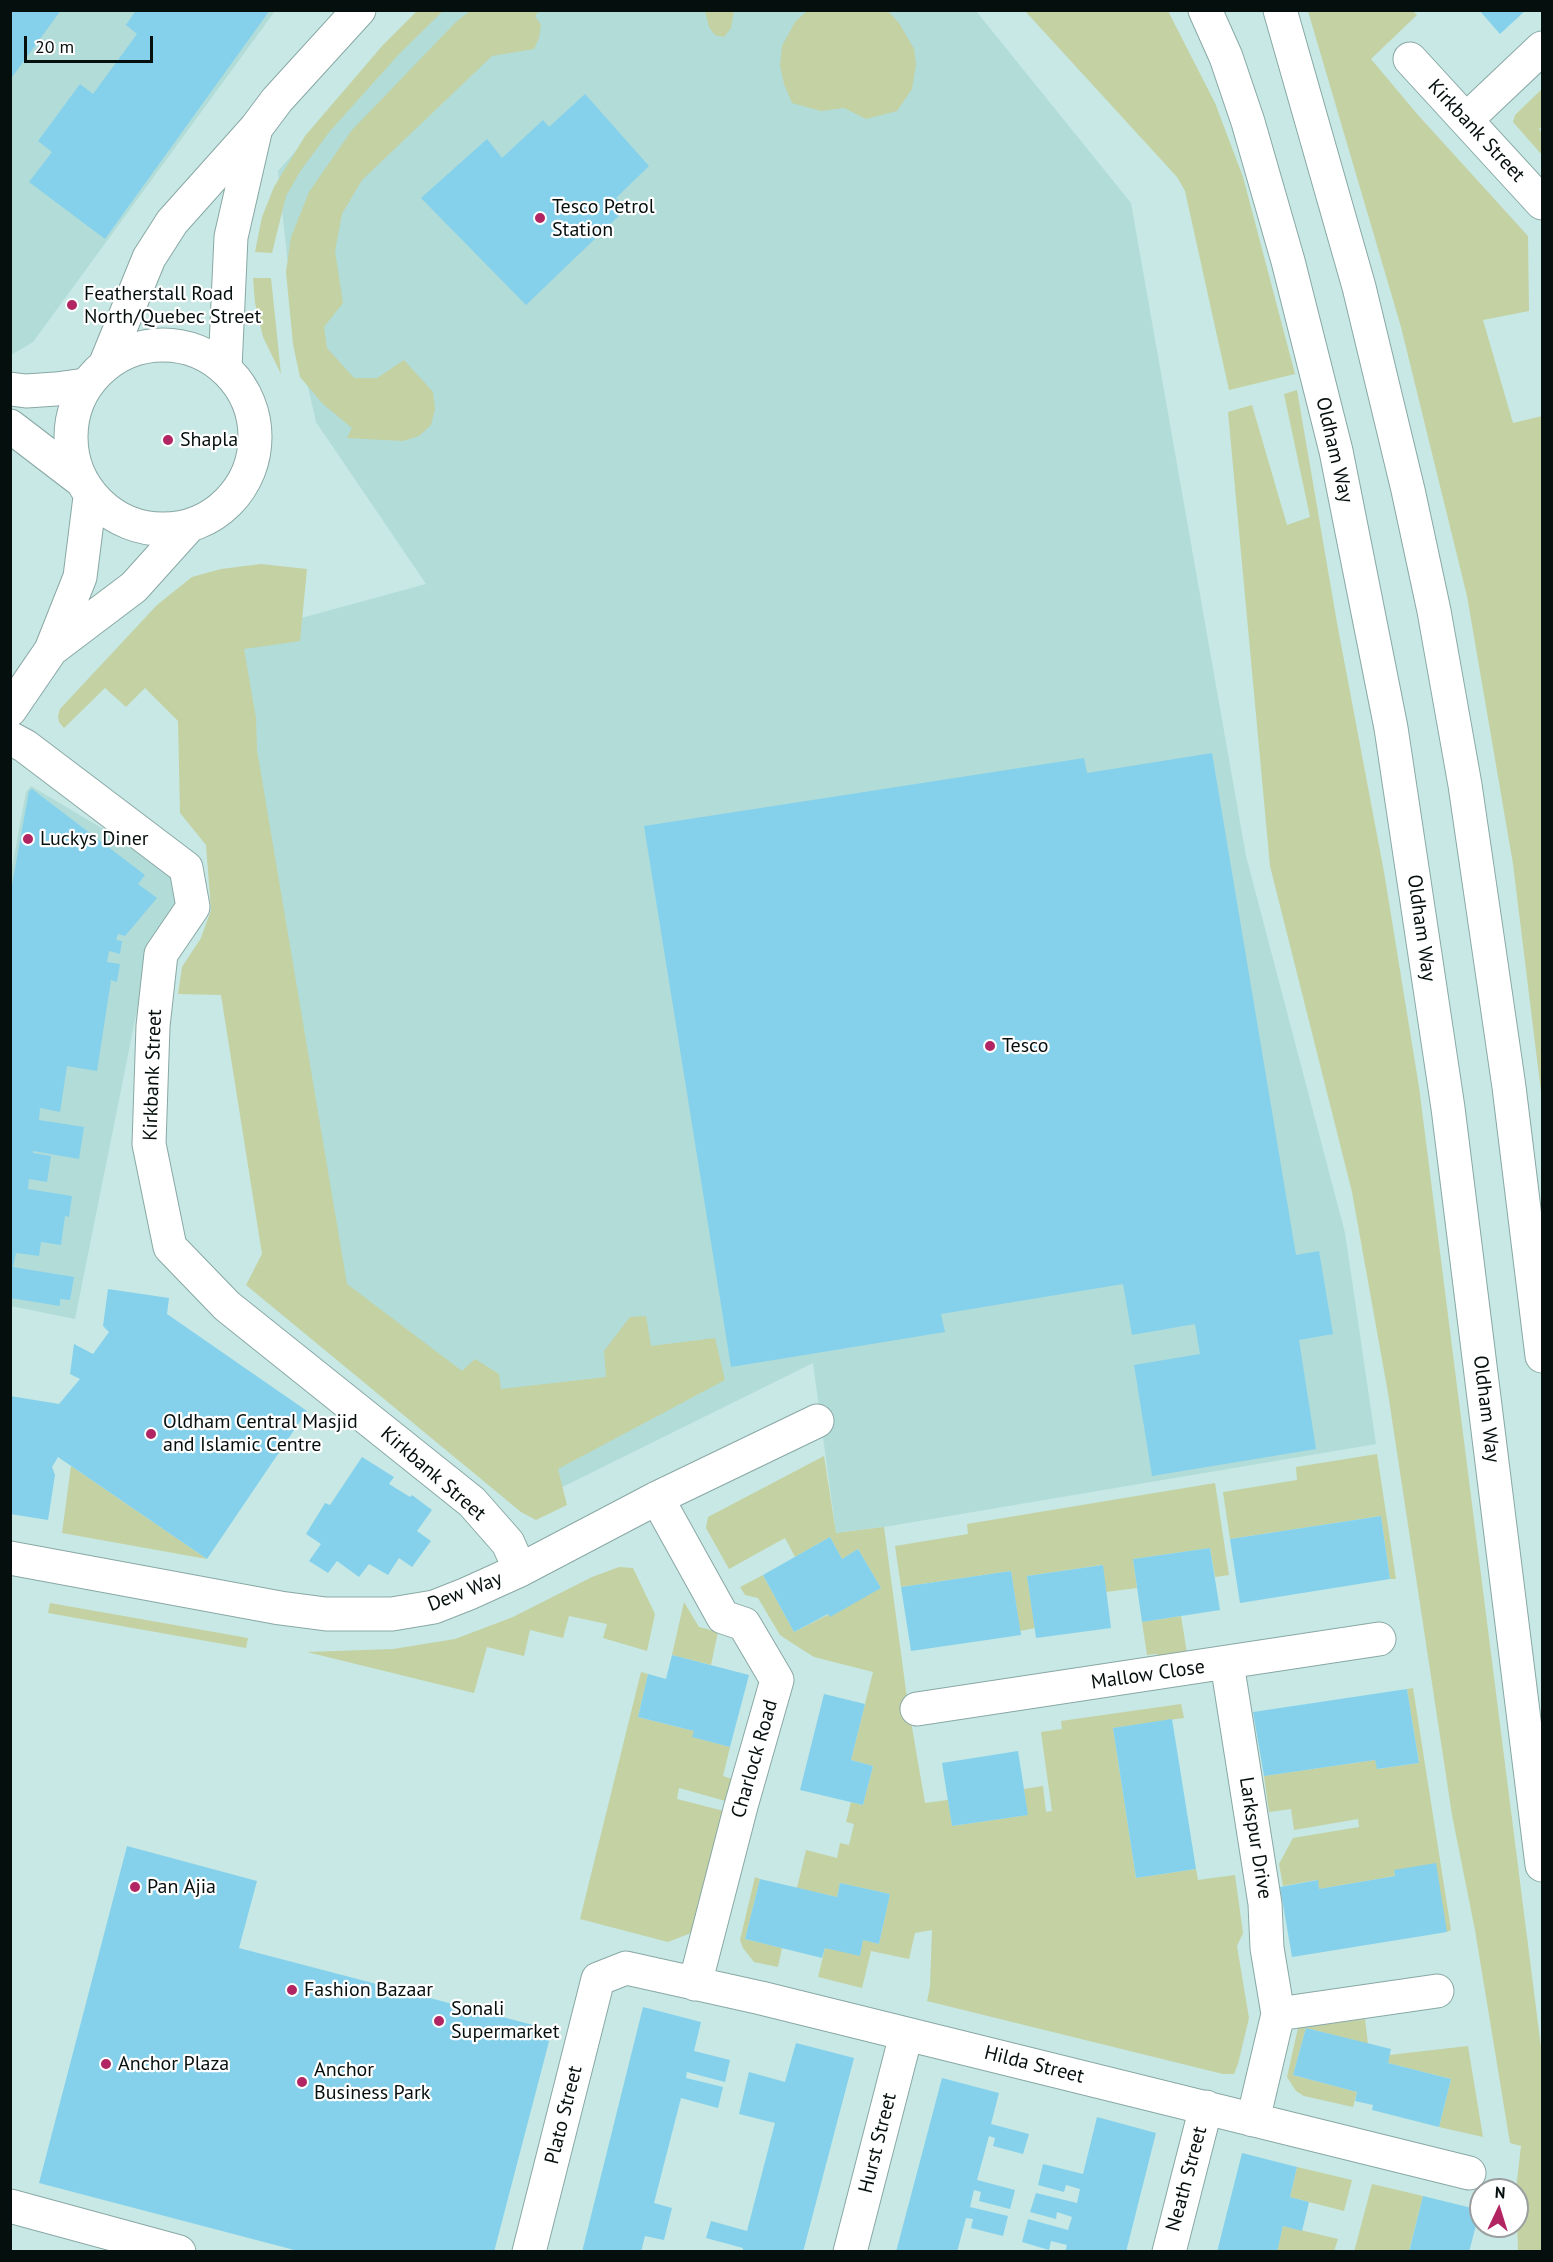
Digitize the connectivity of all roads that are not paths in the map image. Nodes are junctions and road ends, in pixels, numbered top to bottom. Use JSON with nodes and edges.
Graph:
{"nodes":[{"id":1,"x":359,"y":10,"type":"edge"},
{"id":2,"x":1205,"y":10,"type":"edge"},
{"id":3,"x":1280,"y":10,"type":"edge"},
{"id":4,"x":1542,"y":48,"type":"edge"},
{"id":5,"x":1410,"y":59,"type":"dead end"},
{"id":6,"x":1466,"y":120,"type":"junction"},
{"id":7,"x":256,"y":128,"type":"junction"},
{"id":8,"x":1542,"y":203,"type":"edge"},
{"id":9,"x":225,"y":368,"type":"junction"},
{"id":10,"x":95,"y":374,"type":"junction"},
{"id":11,"x":10,"y":389,"type":"edge"},
{"id":12,"x":10,"y":426,"type":"edge"},
{"id":13,"x":84,"y":488,"type":"junction"},
{"id":14,"x":188,"y":527,"type":"junction"},
{"id":15,"x":51,"y":650,"type":"junction"},
{"id":16,"x":10,"y":710,"type":"edge"},
{"id":17,"x":10,"y":738,"type":"edge"},
{"id":18,"x":1542,"y":1356,"type":"edge"},
{"id":19,"x":817,"y":1421,"type":"dead end"},
{"id":20,"x":657,"y":1498,"type":"junction"},
{"id":21,"x":10,"y":1558,"type":"edge"},
{"id":22,"x":520,"y":1570,"type":"junction"},
{"id":23,"x":1379,"y":1638,"type":"dead end"},
{"id":24,"x":1227,"y":1663,"type":"junction"},
{"id":25,"x":917,"y":1709,"type":"dead end"},
{"id":26,"x":1542,"y":1864,"type":"edge"},
{"id":27,"x":598,"y":1979,"type":"joint"},
{"id":28,"x":695,"y":1984,"type":"junction"},
{"id":29,"x":1437,"y":1991,"type":"dead end"},
{"id":30,"x":1278,"y":2014,"type":"junction"},
{"id":31,"x":906,"y":2035,"type":"junction"},
{"id":32,"x":1206,"y":2107,"type":"junction"},
{"id":33,"x":1253,"y":2120,"type":"junction"},
{"id":34,"x":1469,"y":2173,"type":"dead end"},
{"id":35,"x":10,"y":2206,"type":"edge"},
{"id":36,"x":179,"y":2252,"type":"edge"},
{"id":37,"x":529,"y":2252,"type":"edge"},
{"id":38,"x":850,"y":2252,"type":"edge"},
{"id":39,"x":1168,"y":2252,"type":"edge"}],
"edges":[{"from":1,"to":7,"type":"main road"},
{"from":2,"to":26,"type":"main road","name":"Oldham Way"},
{"from":3,"to":18,"type":"main road"},
{"from":4,"to":6,"type":"main road"},
{"from":5,"to":6,"type":"main road","name":"Kirkbank Street"},
{"from":6,"to":8,"type":"main road","name":"Kirkbank Street"},
{"from":7,"to":9,"type":"main road"},
{"from":7,"to":10,"type":"main road"},
{"from":9,"to":10,"type":"main road"},
{"from":9,"to":14,"type":"main road"},
{"from":10,"to":11,"type":"main road"},
{"from":10,"to":13,"type":"main road"},
{"from":12,"to":13,"type":"main road"},
{"from":13,"to":14,"type":"main road"},
{"from":13,"to":15,"type":"main road"},
{"from":14,"to":15,"type":"main road"},
{"from":15,"to":16,"type":"main road"},
{"from":17,"to":22,"type":"main road","name":"Kirkbank Street"},
{"from":19,"to":20,"type":"main road","name":"Dew Way"},
{"from":20,"to":22,"type":"main road","name":"Dew Way"},
{"from":20,"to":28,"type":"main road","name":"Charlock Road"},
{"from":21,"to":22,"type":"main road","name":"Dew Way"},
{"from":23,"to":24,"type":"main road","name":"Mallow Close"},
{"from":24,"to":25,"type":"main road","name":"Mallow Close"},
{"from":24,"to":30,"type":"main road","name":"Larkspur Drive"},
{"from":27,"to":28,"type":"main road","name":"Hilda Street"},
{"from":27,"to":37,"type":"main road","name":"Plato Street"},
{"from":28,"to":31,"type":"main road","name":"Hilda Street"},
{"from":29,"to":30,"type":"main road"},
{"from":30,"to":33,"type":"main road","name":"Larkspur Drive"},
{"from":31,"to":32,"type":"main road","name":"Hilda Street"},
{"from":31,"to":38,"type":"main road","name":"Hurst Street"},
{"from":32,"to":33,"type":"main road","name":"Hilda Street"},
{"from":32,"to":39,"type":"main road","name":"Neath Street"},
{"from":33,"to":34,"type":"main road","name":"Hilda Street"},
{"from":35,"to":36,"type":"main road"}]}
